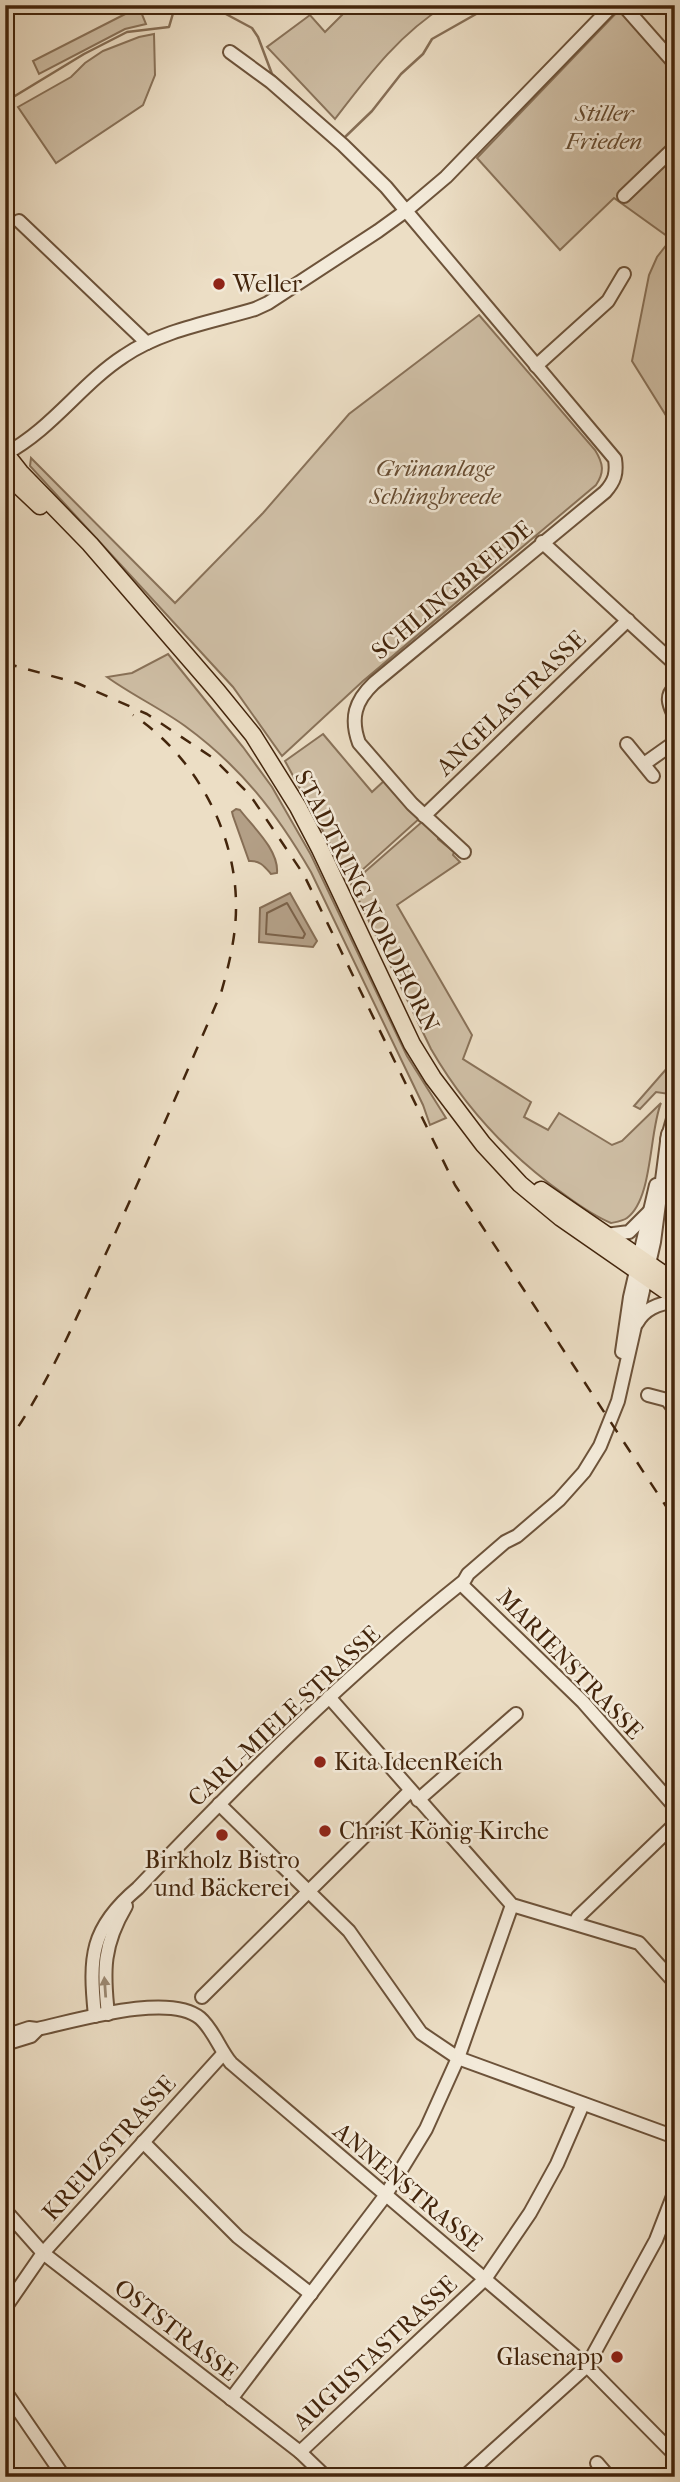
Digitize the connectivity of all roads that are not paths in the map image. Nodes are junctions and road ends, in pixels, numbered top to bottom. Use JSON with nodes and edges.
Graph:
{"nodes":[{"id":1,"x":612,"y":5,"type":"edge"},
{"id":2,"x":622,"y":5,"type":"edge"},
{"id":3,"x":230,"y":52,"type":"dead end"},
{"id":4,"x":675,"y":64,"type":"edge"},
{"id":5,"x":675,"y":147,"type":"edge"},
{"id":6,"x":624,"y":196,"type":"dead end"},
{"id":7,"x":407,"y":210,"type":"junction"},
{"id":8,"x":19,"y":221,"type":"dead end"},
{"id":9,"x":624,"y":274,"type":"dead end"},
{"id":10,"x":147,"y":343,"type":"junction"},
{"id":11,"x":536,"y":366,"type":"junction"},
{"id":12,"x":5,"y":454,"type":"edge"},
{"id":13,"x":5,"y":473,"type":"edge"},
{"id":14,"x":542,"y":542,"type":"junction"},
{"id":15,"x":132,"y":595,"type":"junction"},
{"id":16,"x":628,"y":620,"type":"junction"},
{"id":17,"x":675,"y":664,"type":"edge"},
{"id":18,"x":675,"y":687,"type":"edge"},
{"id":19,"x":675,"y":718,"type":"edge"},
{"id":20,"x":675,"y":742,"type":"edge"},
{"id":21,"x":627,"y":744,"type":"dead end"},
{"id":22,"x":644,"y":765,"type":"junction"},
{"id":23,"x":653,"y":776,"type":"dead end"},
{"id":24,"x":424,"y":816,"type":"junction"},
{"id":25,"x":464,"y":852,"type":"dead end"},
{"id":26,"x":675,"y":1112,"type":"edge"},
{"id":27,"x":668,"y":1135,"type":"junction"},
{"id":28,"x":503,"y":1166,"type":"junction"},
{"id":29,"x":650,"y":1211,"type":"junction"},
{"id":30,"x":606,"y":1235,"type":"junction"},
{"id":31,"x":643,"y":1267,"type":"junction"},
{"id":32,"x":675,"y":1282,"type":"edge"},
{"id":33,"x":675,"y":1300,"type":"edge"},
{"id":34,"x":634,"y":1334,"type":"junction"},
{"id":35,"x":648,"y":1395,"type":"dead end"},
{"id":36,"x":675,"y":1410,"type":"edge"},
{"id":37,"x":612,"y":1415,"type":"junction"},
{"id":38,"x":463,"y":1582,"type":"junction"},
{"id":39,"x":329,"y":1697,"type":"junction"},
{"id":40,"x":516,"y":1714,"type":"dead end"},
{"id":41,"x":414,"y":1795,"type":"junction"},
{"id":42,"x":219,"y":1804,"type":"junction"},
{"id":43,"x":675,"y":1807,"type":"edge"},
{"id":44,"x":675,"y":1824,"type":"edge"},
{"id":45,"x":309,"y":1891,"type":"junction"},
{"id":46,"x":512,"y":1905,"type":"junction"},
{"id":47,"x":575,"y":1923,"type":"junction"},
{"id":48,"x":675,"y":1983,"type":"edge"},
{"id":49,"x":202,"y":1997,"type":"dead end"},
{"id":50,"x":102,"y":2015,"type":"junction"},
{"id":51,"x":37,"y":2029,"type":"junction"},
{"id":52,"x":5,"y":2036,"type":"edge"},
{"id":53,"x":5,"y":2044,"type":"edge"},
{"id":54,"x":223,"y":2054,"type":"junction"},
{"id":55,"x":458,"y":2058,"type":"junction"},
{"id":56,"x":583,"y":2104,"type":"junction"},
{"id":57,"x":675,"y":2137,"type":"edge"},
{"id":58,"x":143,"y":2142,"type":"junction"},
{"id":59,"x":675,"y":2191,"type":"edge"},
{"id":60,"x":385,"y":2196,"type":"junction"},
{"id":61,"x":5,"y":2210,"type":"edge"},
{"id":62,"x":43,"y":2253,"type":"junction"},
{"id":63,"x":485,"y":2279,"type":"junction"},
{"id":64,"x":311,"y":2294,"type":"junction"},
{"id":65,"x":5,"y":2308,"type":"edge"},
{"id":66,"x":587,"y":2366,"type":"junction"},
{"id":67,"x":5,"y":2391,"type":"edge"},
{"id":68,"x":231,"y":2399,"type":"junction"},
{"id":69,"x":300,"y":2452,"type":"junction"},
{"id":70,"x":675,"y":2455,"type":"edge"},
{"id":71,"x":597,"y":2463,"type":"dead end"},
{"id":72,"x":64,"y":2477,"type":"edge"},
{"id":73,"x":326,"y":2477,"type":"edge"},
{"id":74,"x":464,"y":2477,"type":"edge"},
{"id":75,"x":609,"y":2477,"type":"edge"}],
"edges":[{"from":1,"to":7,"type":"street"},
{"from":2,"to":4,"type":"street"},
{"from":3,"to":7,"type":"street","name":"SCHLINGBREEDE"},
{"from":5,"to":6,"type":"street"},
{"from":7,"to":10,"type":"street"},
{"from":7,"to":11,"type":"street","name":"SCHLINGBREEDE"},
{"from":8,"to":10,"type":"street"},
{"from":9,"to":11,"type":"street"},
{"from":10,"to":12,"type":"street"},
{"from":11,"to":14,"type":"street","name":"SCHLINGBREEDE"},
{"from":12,"to":15,"type":"main road","name":"STADTRING NORDHORN"},
{"from":13,"to":15,"type":"main road","name":"STADTRING NORDHORN"},
{"from":14,"to":16,"type":"street"},
{"from":14,"to":24,"type":"street","name":"SCHLINGBREEDE"},
{"from":15,"to":28,"type":"main road","name":"STADTRING NORDHORN"},
{"from":16,"to":17,"type":"street"},
{"from":16,"to":24,"type":"street","name":"ANGELASTRASSE"},
{"from":18,"to":19,"type":"street"},
{"from":20,"to":22,"type":"street"},
{"from":21,"to":22,"type":"street"},
{"from":22,"to":23,"type":"street"},
{"from":24,"to":25,"type":"street","name":"SCHLINGBREEDE"},
{"from":26,"to":27,"type":"street","name":"CARL-MIELE-STRASSE"},
{"from":27,"to":29,"type":"street","name":"CARL-MIELE-STRASSE"},
{"from":27,"to":31,"type":"street","name":"CARL-MIELE-STRASSE"},
{"from":28,"to":30,"type":"main road","name":"STADTRING NORDHORN"},
{"from":28,"to":31,"type":"main road","name":"STADTRING NORDHORN"},
{"from":29,"to":30,"type":"street"},
{"from":29,"to":31,"type":"street","name":"CARL-MIELE-STRASSE"},
{"from":30,"to":31,"type":"main road","name":"STADTRING NORDHORN"},
{"from":31,"to":32,"type":"main road"},
{"from":31,"to":33,"type":"main road"},
{"from":31,"to":34,"type":"street","name":"CARL-MIELE-STRASSE"},
{"from":31,"to":37,"type":"street","name":"CARL-MIELE-STRASSE"},
{"from":33,"to":34,"type":"street"},
{"from":34,"to":37,"type":"street","name":"CARL-MIELE-STRASSE"},
{"from":35,"to":36,"type":"street"},
{"from":37,"to":38,"type":"street","name":"CARL-MIELE-STRASSE"},
{"from":38,"to":39,"type":"street","name":"CARL-MIELE-STRASSE"},
{"from":38,"to":43,"type":"street","name":"MARIENSTRASSE"},
{"from":39,"to":41,"type":"street"},
{"from":39,"to":42,"type":"street","name":"CARL-MIELE-STRASSE"},
{"from":40,"to":41,"type":"street"},
{"from":41,"to":45,"type":"street"},
{"from":41,"to":46,"type":"street"},
{"from":42,"to":45,"type":"street"},
{"from":42,"to":50,"type":"street","name":"CARL-MIELE-STRASSE"},
{"from":44,"to":47,"type":"street"},
{"from":45,"to":49,"type":"street"},
{"from":45,"to":55,"type":"street"},
{"from":46,"to":47,"type":"street"},
{"from":46,"to":55,"type":"street"},
{"from":47,"to":48,"type":"street"},
{"from":50,"to":51,"type":"street"},
{"from":50,"to":54,"type":"street","name":"ANNENSTRASSE"},
{"from":51,"to":52,"type":"street"},
{"from":51,"to":53,"type":"street"},
{"from":54,"to":58,"type":"street","name":"KREUZSTRASSE"},
{"from":54,"to":60,"type":"street","name":"ANNENSTRASSE"},
{"from":55,"to":56,"type":"street"},
{"from":55,"to":60,"type":"street"},
{"from":56,"to":57,"type":"street"},
{"from":56,"to":63,"type":"street","name":"AUGUSTASTRASSE"},
{"from":58,"to":62,"type":"street","name":"KREUZSTRASSE"},
{"from":58,"to":64,"type":"street"},
{"from":59,"to":66,"type":"street"},
{"from":60,"to":63,"type":"street","name":"ANNENSTRASSE"},
{"from":60,"to":64,"type":"street"},
{"from":61,"to":62,"type":"street","name":"OSTSTRASSE"},
{"from":62,"to":65,"type":"street","name":"KREUZSTRASSE"},
{"from":62,"to":68,"type":"street","name":"OSTSTRASSE"},
{"from":63,"to":66,"type":"street","name":"ANNENSTRASSE"},
{"from":63,"to":69,"type":"street","name":"AUGUSTASTRASSE"},
{"from":64,"to":68,"type":"street"},
{"from":66,"to":70,"type":"street","name":"ANNENSTRASSE"},
{"from":66,"to":74,"type":"street"},
{"from":67,"to":72,"type":"street"},
{"from":68,"to":69,"type":"street","name":"OSTSTRASSE"},
{"from":69,"to":73,"type":"street","name":"OSTSTRASSE"},
{"from":71,"to":75,"type":"street"}]}
